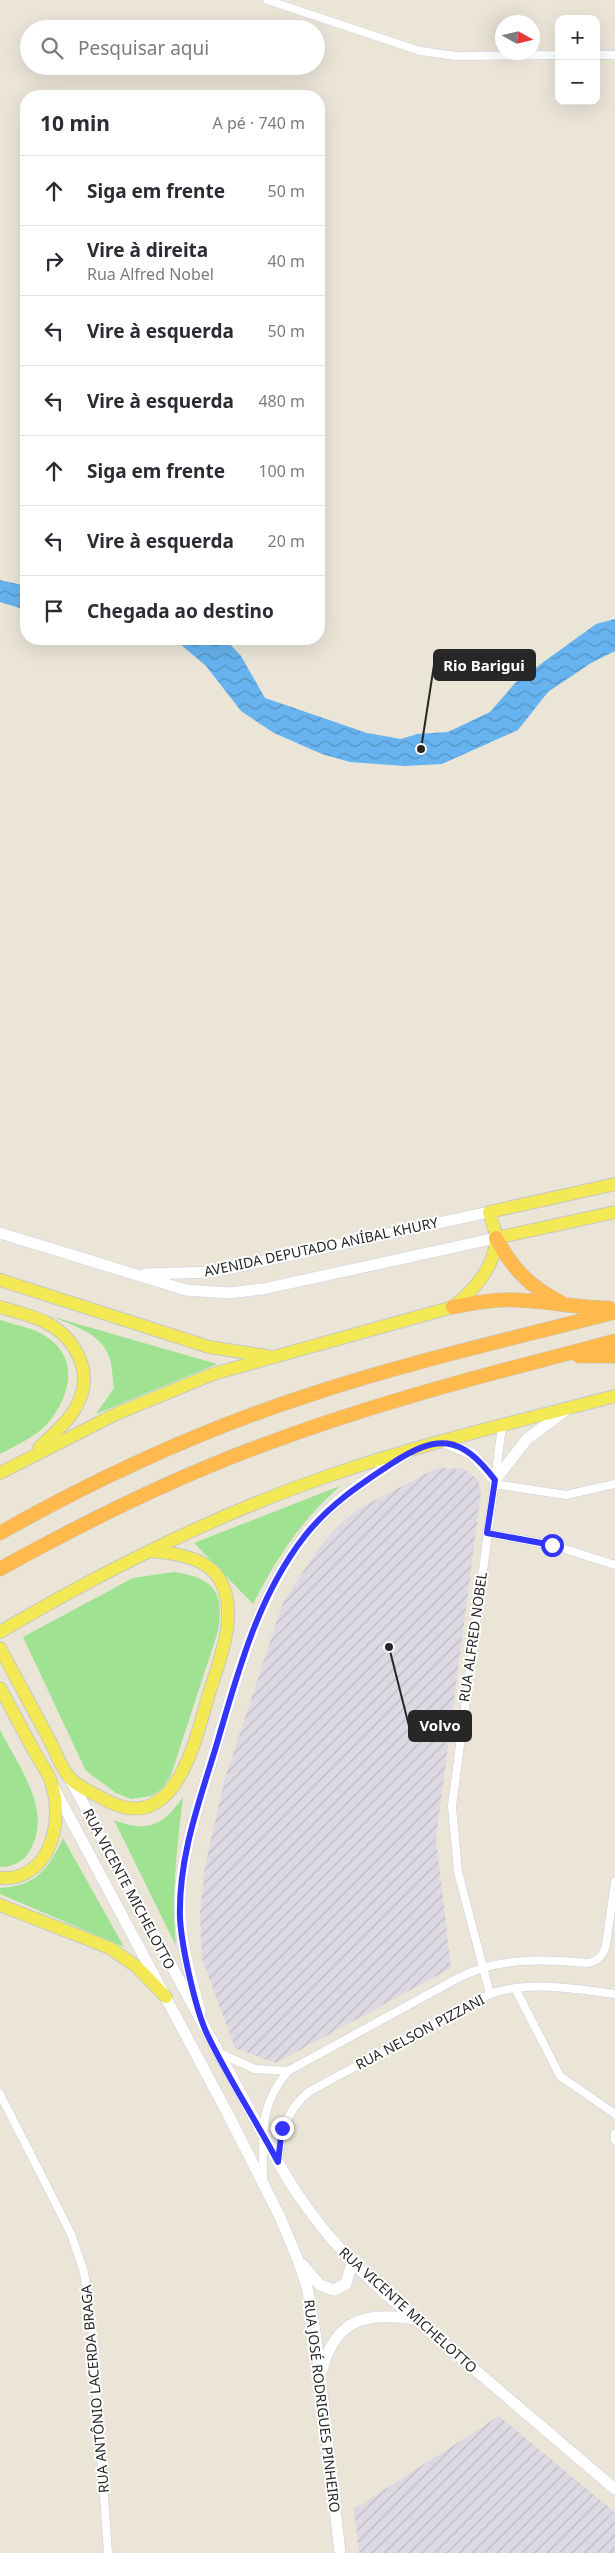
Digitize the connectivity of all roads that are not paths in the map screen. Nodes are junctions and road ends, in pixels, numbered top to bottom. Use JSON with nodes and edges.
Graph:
{"nodes":[{"id":1,"x":267,"y":0,"type":"edge"},
{"id":2,"x":555,"y":55,"type":"edge"},
{"id":3,"x":600,"y":55,"type":"edge"},
{"id":4,"x":615,"y":55,"type":"edge"},
{"id":5,"x":615,"y":1184,"type":"edge"},
{"id":6,"x":489,"y":1212,"type":"junction"},
{"id":7,"x":615,"y":1212,"type":"edge"},
{"id":8,"x":0,"y":1233,"type":"edge"},
{"id":9,"x":496,"y":1238,"type":"junction"},
{"id":10,"x":130,"y":1273,"type":"junction"},
{"id":11,"x":0,"y":1280,"type":"edge"},
{"id":12,"x":0,"y":1307,"type":"edge"},
{"id":13,"x":453,"y":1307,"type":"junction"},
{"id":14,"x":583,"y":1308,"type":"junction"},
{"id":15,"x":615,"y":1308,"type":"edge"},
{"id":16,"x":615,"y":1312,"type":"edge"},
{"id":17,"x":615,"y":1341,"type":"edge"},
{"id":18,"x":274,"y":1356,"type":"junction"},
{"id":19,"x":558,"y":1356,"type":"junction"},
{"id":20,"x":615,"y":1356,"type":"edge"},
{"id":21,"x":615,"y":1396,"type":"edge"},
{"id":22,"x":570,"y":1408,"type":"junction"},
{"id":23,"x":502,"y":1426,"type":"junction"},
{"id":24,"x":442,"y":1442,"type":"junction"},
{"id":25,"x":416,"y":1448,"type":"junction"},
{"id":26,"x":28,"y":1458,"type":"junction"},
{"id":27,"x":0,"y":1473,"type":"edge"},
{"id":28,"x":494,"y":1482,"type":"junction"},
{"id":29,"x":615,"y":1484,"type":"edge"},
{"id":30,"x":0,"y":1533,"type":"edge"},
{"id":31,"x":487,"y":1533,"type":"junction"},
{"id":32,"x":147,"y":1551,"type":"junction"},
{"id":33,"x":615,"y":1565,"type":"edge"},
{"id":34,"x":0,"y":1569,"type":"edge"},
{"id":35,"x":0,"y":1632,"type":"edge"},
{"id":36,"x":0,"y":1648,"type":"edge"},
{"id":37,"x":0,"y":1688,"type":"edge"},
{"id":38,"x":70,"y":1779,"type":"junction"},
{"id":39,"x":52,"y":1784,"type":"junction"},
{"id":40,"x":0,"y":1878,"type":"edge"},
{"id":41,"x":615,"y":1882,"type":"edge"},
{"id":42,"x":0,"y":1905,"type":"edge"},
{"id":43,"x":482,"y":1967,"type":"junction"},
{"id":44,"x":515,"y":1988,"type":"junction"},
{"id":45,"x":490,"y":1994,"type":"junction"},
{"id":46,"x":615,"y":1994,"type":"edge"},
{"id":47,"x":166,"y":1997,"type":"junction"},
{"id":48,"x":206,"y":2032,"type":"junction"},
{"id":49,"x":217,"y":2052,"type":"junction"},
{"id":50,"x":288,"y":2071,"type":"junction"},
{"id":51,"x":0,"y":2094,"type":"edge"},
{"id":52,"x":615,"y":2114,"type":"edge"},
{"id":53,"x":615,"y":2134,"type":"edge"},
{"id":54,"x":264,"y":2136,"type":"junction"},
{"id":55,"x":615,"y":2140,"type":"edge"},
{"id":56,"x":278,"y":2162,"type":"junction"},
{"id":57,"x":263,"y":2184,"type":"junction"},
{"id":58,"x":298,"y":2260,"type":"junction"},
{"id":59,"x":352,"y":2263,"type":"junction"},
{"id":60,"x":415,"y":2319,"type":"junction"},
{"id":61,"x":321,"y":2374,"type":"junction"},
{"id":62,"x":615,"y":2489,"type":"edge"},
{"id":63,"x":108,"y":2553,"type":"edge"},
{"id":64,"x":340,"y":2553,"type":"edge"}],
"edges":[{"from":1,"to":2,"type":"street"},
{"from":3,"to":4,"type":"street"},
{"from":5,"to":6,"type":"main road","name":"AVENIDA DEPUTADO ANÍBAL KHURY"},
{"from":6,"to":9,"type":"main road"},
{"from":6,"to":10,"type":"main road","name":"AVENIDA DEPUTADO ANÍBAL KHURY"},
{"from":7,"to":9,"type":"main road","name":"AVENIDA DEPUTADO ANÍBAL KHURY"},
{"from":8,"to":10,"type":"main road"},
{"from":9,"to":10,"type":"main road","name":"AVENIDA DEPUTADO ANÍBAL KHURY"},
{"from":9,"to":13,"type":"main road"},
{"from":9,"to":14,"type":"highway"},
{"from":11,"to":18,"type":"main road"},
{"from":12,"to":26,"type":"main road"},
{"from":13,"to":14,"type":"highway"},
{"from":13,"to":18,"type":"main road"},
{"from":14,"to":15,"type":"highway"},
{"from":16,"to":30,"type":"highway"},
{"from":17,"to":19,"type":"highway"},
{"from":18,"to":26,"type":"main road"},
{"from":19,"to":20,"type":"highway"},
{"from":19,"to":34,"type":"highway"},
{"from":21,"to":22,"type":"main road"},
{"from":22,"to":23,"type":"main road"},
{"from":22,"to":28,"type":"main road"},
{"from":23,"to":24,"type":"main road"},
{"from":23,"to":28,"type":"street","name":"RUA ALFRED NOBEL"},
{"from":24,"to":25,"type":"main road"},
{"from":24,"to":28,"type":"main road"},
{"from":25,"to":32,"type":"main road"},
{"from":25,"to":48,"type":"main road"},
{"from":26,"to":27,"type":"main road"},
{"from":28,"to":29,"type":"street"},
{"from":28,"to":31,"type":"street","name":"RUA ALFRED NOBEL"},
{"from":31,"to":33,"type":"street"},
{"from":31,"to":43,"type":"street","name":"RUA ALFRED NOBEL"},
{"from":32,"to":35,"type":"main road"},
{"from":32,"to":38,"type":"main road"},
{"from":36,"to":38,"type":"main road","name":"RUA VICENTE MICHELOTTO"},
{"from":37,"to":39,"type":"main road","name":"RUA VICENTE MICHELOTTO"},
{"from":38,"to":48,"type":"main road","name":"RUA VICENTE MICHELOTTO"},
{"from":39,"to":40,"type":"main road"},
{"from":39,"to":47,"type":"main road","name":"RUA VICENTE MICHELOTTO"},
{"from":41,"to":43,"type":"street","name":"RUA NELSON PIZZANI"},
{"from":42,"to":47,"type":"main road"},
{"from":43,"to":45,"type":"street","name":"RUA ALFRED NOBEL"},
{"from":43,"to":50,"type":"street","name":"RUA NELSON PIZZANI"},
{"from":44,"to":45,"type":"street","name":"RUA NELSON PIZZANI"},
{"from":44,"to":46,"type":"street","name":"RUA NELSON PIZZANI"},
{"from":44,"to":52,"type":"street"},
{"from":45,"to":56,"type":"street","name":"RUA NELSON PIZZANI"},
{"from":47,"to":57,"type":"main road","name":"RUA VICENTE MICHELOTTO"},
{"from":48,"to":49,"type":"main road","name":"RUA VICENTE MICHELOTTO"},
{"from":49,"to":50,"type":"street"},
{"from":49,"to":54,"type":"main road","name":"RUA VICENTE MICHELOTTO"},
{"from":50,"to":54,"type":"street","name":"RUA NELSON PIZZANI"},
{"from":51,"to":63,"type":"street","name":"RUA ANTÔNIO LACERDA BRAGA"},
{"from":53,"to":55,"type":"street"},
{"from":54,"to":56,"type":"main road","name":"RUA VICENTE MICHELOTTO"},
{"from":54,"to":57,"type":"street","name":"RUA NELSON PIZZANI"},
{"from":56,"to":59,"type":"main road","name":"RUA VICENTE MICHELOTTO"},
{"from":57,"to":58,"type":"main road","name":"RUA VICENTE MICHELOTTO"},
{"from":58,"to":59,"type":"main road"},
{"from":58,"to":61,"type":"main road","name":"RUA JOSÉ RODRIGUES PINHEIRO"},
{"from":59,"to":60,"type":"main road","name":"RUA VICENTE MICHELOTTO"},
{"from":60,"to":61,"type":"main road"},
{"from":60,"to":62,"type":"main road","name":"RUA VICENTE MICHELOTTO"},
{"from":61,"to":64,"type":"main road","name":"RUA JOSÉ RODRIGUES PINHEIRO"}]}
